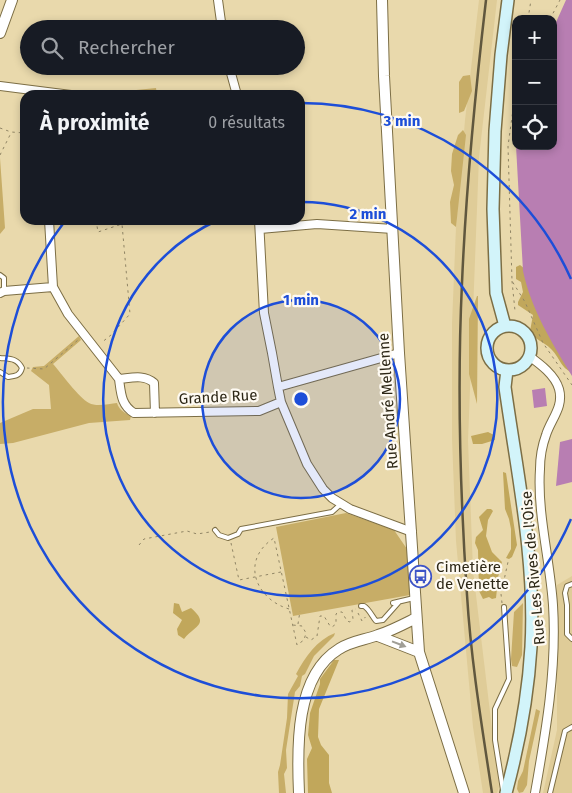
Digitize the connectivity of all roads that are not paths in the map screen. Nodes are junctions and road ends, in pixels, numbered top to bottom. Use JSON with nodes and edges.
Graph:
{"nodes":[{"id":1,"x":12,"y":0,"type":"edge"},
{"id":2,"x":218,"y":0,"type":"edge"},
{"id":3,"x":382,"y":0,"type":"edge"},
{"id":4,"x":508,"y":0,"type":"edge"},
{"id":5,"x":221,"y":20,"type":"edge"},
{"id":6,"x":0,"y":33,"type":"edge"},
{"id":7,"x":231,"y":75,"type":"edge"},
{"id":8,"x":0,"y":86,"type":"edge"},
{"id":9,"x":24,"y":90,"type":"edge"},
{"id":10,"x":236,"y":90,"type":"edge"},
{"id":11,"x":49,"y":225,"type":"edge"},
{"id":12,"x":260,"y":225,"type":"edge"},
{"id":13,"x":260,"y":229,"type":"junction"},
{"id":14,"x":393,"y":229,"type":"junction"},
{"id":15,"x":0,"y":275,"type":"edge"},
{"id":16,"x":53,"y":287,"type":"junction"},
{"id":17,"x":2,"y":292,"type":"edge"},
{"id":18,"x":505,"y":326,"type":"junction"},
{"id":19,"x":399,"y":353,"type":"junction"},
{"id":20,"x":529,"y":356,"type":"junction"},
{"id":21,"x":0,"y":358,"type":"edge"},
{"id":22,"x":507,"y":370,"type":"junction"},
{"id":23,"x":0,"y":372,"type":"edge"},
{"id":24,"x":119,"y":378,"type":"junction"},
{"id":25,"x":278,"y":387,"type":"junction"},
{"id":26,"x":281,"y":402,"type":"junction"},
{"id":27,"x":155,"y":413,"type":"junction"},
{"id":28,"x":342,"y":504,"type":"junction"},
{"id":29,"x":216,"y":530,"type":"road end"},
{"id":30,"x":412,"y":532,"type":"junction"},
{"id":31,"x":572,"y":584,"type":"edge"},
{"id":32,"x":416,"y":598,"type":"junction"},
{"id":33,"x":399,"y":602,"type":"junction"},
{"id":34,"x":392,"y":603,"type":"dead end"},
{"id":35,"x":361,"y":606,"type":"road end"},
{"id":36,"x":504,"y":606,"type":"road end"},
{"id":37,"x":416,"y":618,"type":"junction"},
{"id":38,"x":378,"y":636,"type":"junction"},
{"id":39,"x":572,"y":639,"type":"edge"},
{"id":40,"x":419,"y":652,"type":"junction"},
{"id":41,"x":572,"y":727,"type":"edge"},
{"id":42,"x":298,"y":793,"type":"edge"},
{"id":43,"x":464,"y":793,"type":"edge"},
{"id":44,"x":505,"y":793,"type":"edge"},
{"id":45,"x":535,"y":793,"type":"edge"},
{"id":46,"x":550,"y":793,"type":"edge"}],
"edges":[{"from":1,"to":6,"type":"street"},
{"from":2,"to":5,"type":"street"},
{"from":3,"to":14,"type":"street","name":"Rue André Mellenne"},
{"from":4,"to":18,"type":"main road"},
{"from":7,"to":10,"type":"street"},
{"from":8,"to":9,"type":"street"},
{"from":11,"to":16,"type":"street"},
{"from":12,"to":13,"type":"street"},
{"from":13,"to":14,"type":"street"},
{"from":13,"to":25,"type":"street"},
{"from":14,"to":19,"type":"street","name":"Rue André Mellenne"},
{"from":15,"to":17,"type":"lane"},
{"from":16,"to":17,"type":"street"},
{"from":16,"to":24,"type":"street"},
{"from":18,"to":20,"type":"main road"},
{"from":18,"to":22,"type":"main road"},
{"from":19,"to":25,"type":"street"},
{"from":19,"to":30,"type":"street","name":"Rue André Mellenne"},
{"from":20,"to":22,"type":"main road"},
{"from":20,"to":45,"type":"street","name":"Rue Les Rives de l'Oise"},
{"from":21,"to":23,"type":"lane"},
{"from":22,"to":44,"type":"main road"},
{"from":24,"to":27,"type":"street","name":"Grande Rue"},
{"from":24,"to":27,"type":"street"},
{"from":25,"to":26,"type":"street"},
{"from":26,"to":27,"type":"street","name":"Grande Rue"},
{"from":26,"to":28,"type":"street"},
{"from":28,"to":29,"type":"lane"},
{"from":28,"to":30,"type":"street"},
{"from":30,"to":32,"type":"street","name":"Rue André Mellenne"},
{"from":31,"to":39,"type":"lane"},
{"from":32,"to":33,"type":"lane"},
{"from":32,"to":37,"type":"street","name":"Rue André Mellenne"},
{"from":33,"to":34,"type":"lane"},
{"from":33,"to":35,"type":"lane"},
{"from":36,"to":44,"type":"lane"},
{"from":37,"to":38,"type":"street"},
{"from":37,"to":40,"type":"street","name":"Rue André Mellenne"},
{"from":38,"to":40,"type":"street","one_way":true},
{"from":38,"to":42,"type":"street"},
{"from":40,"to":43,"type":"street","name":"Rue André Mellenne"},
{"from":41,"to":46,"type":"lane"}]}
